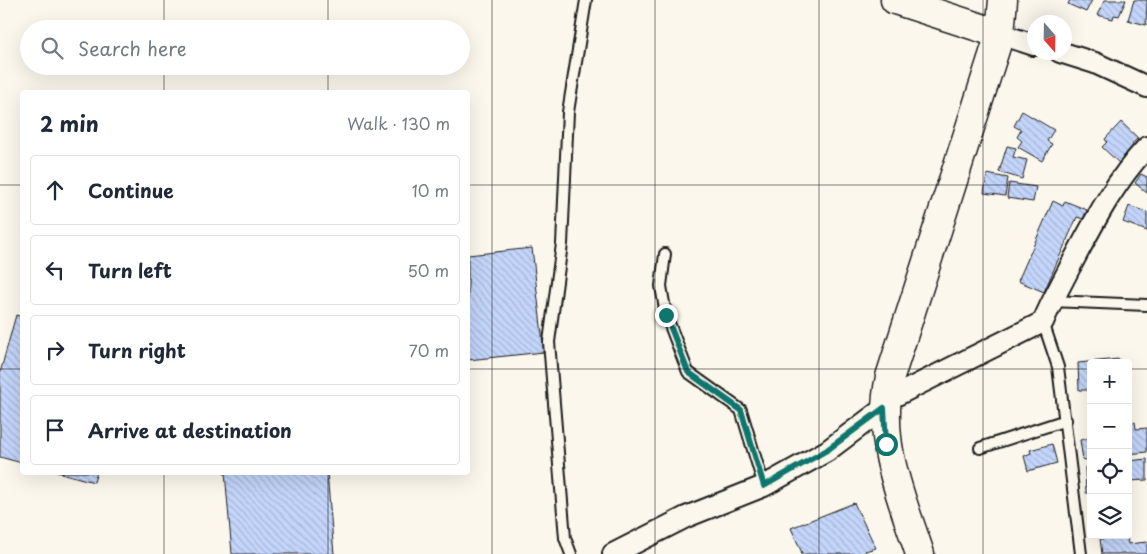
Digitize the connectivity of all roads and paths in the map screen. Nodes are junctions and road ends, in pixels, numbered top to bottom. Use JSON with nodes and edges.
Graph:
{"nodes":[{"id":1,"x":586,"y":0,"type":"edge"},
{"id":2,"x":895,"y":0,"type":"edge"},
{"id":3,"x":1003,"y":0,"type":"edge"},
{"id":4,"x":1000,"y":34,"type":"junction"},
{"id":5,"x":1027,"y":43,"type":"edge"},
{"id":6,"x":1072,"y":56,"type":"edge"},
{"id":7,"x":1147,"y":87,"type":"edge"},
{"id":8,"x":1147,"y":146,"type":"edge"},
{"id":9,"x":665,"y":254,"type":"dead end"},
{"id":10,"x":1051,"y":301,"type":"junction"},
{"id":11,"x":1147,"y":305,"type":"edge"},
{"id":12,"x":1043,"y":322,"type":"junction"},
{"id":13,"x":884,"y":405,"type":"junction"},
{"id":14,"x":1066,"y":420,"type":"junction"},
{"id":15,"x":980,"y":448,"type":"dead end"},
{"id":16,"x":764,"y":486,"type":"junction"},
{"id":17,"x":570,"y":554,"type":"edge"},
{"id":18,"x":613,"y":554,"type":"edge"},
{"id":19,"x":920,"y":554,"type":"edge"},
{"id":20,"x":1081,"y":554,"type":"edge"}],
"edges":[{"from":1,"to":17,"type":"lane"},
{"from":2,"to":4,"type":"street"},
{"from":3,"to":4,"type":"street"},
{"from":4,"to":5,"type":"street"},
{"from":4,"to":13,"type":"street"},
{"from":6,"to":7,"type":"street"},
{"from":8,"to":10,"type":"street"},
{"from":9,"to":16,"type":"lane"},
{"from":10,"to":11,"type":"lane"},
{"from":10,"to":12,"type":"street"},
{"from":12,"to":13,"type":"street"},
{"from":12,"to":14,"type":"lane"},
{"from":13,"to":16,"type":"street"},
{"from":13,"to":19,"type":"street"},
{"from":14,"to":15,"type":"lane"},
{"from":14,"to":20,"type":"lane"},
{"from":16,"to":18,"type":"street"}]}
